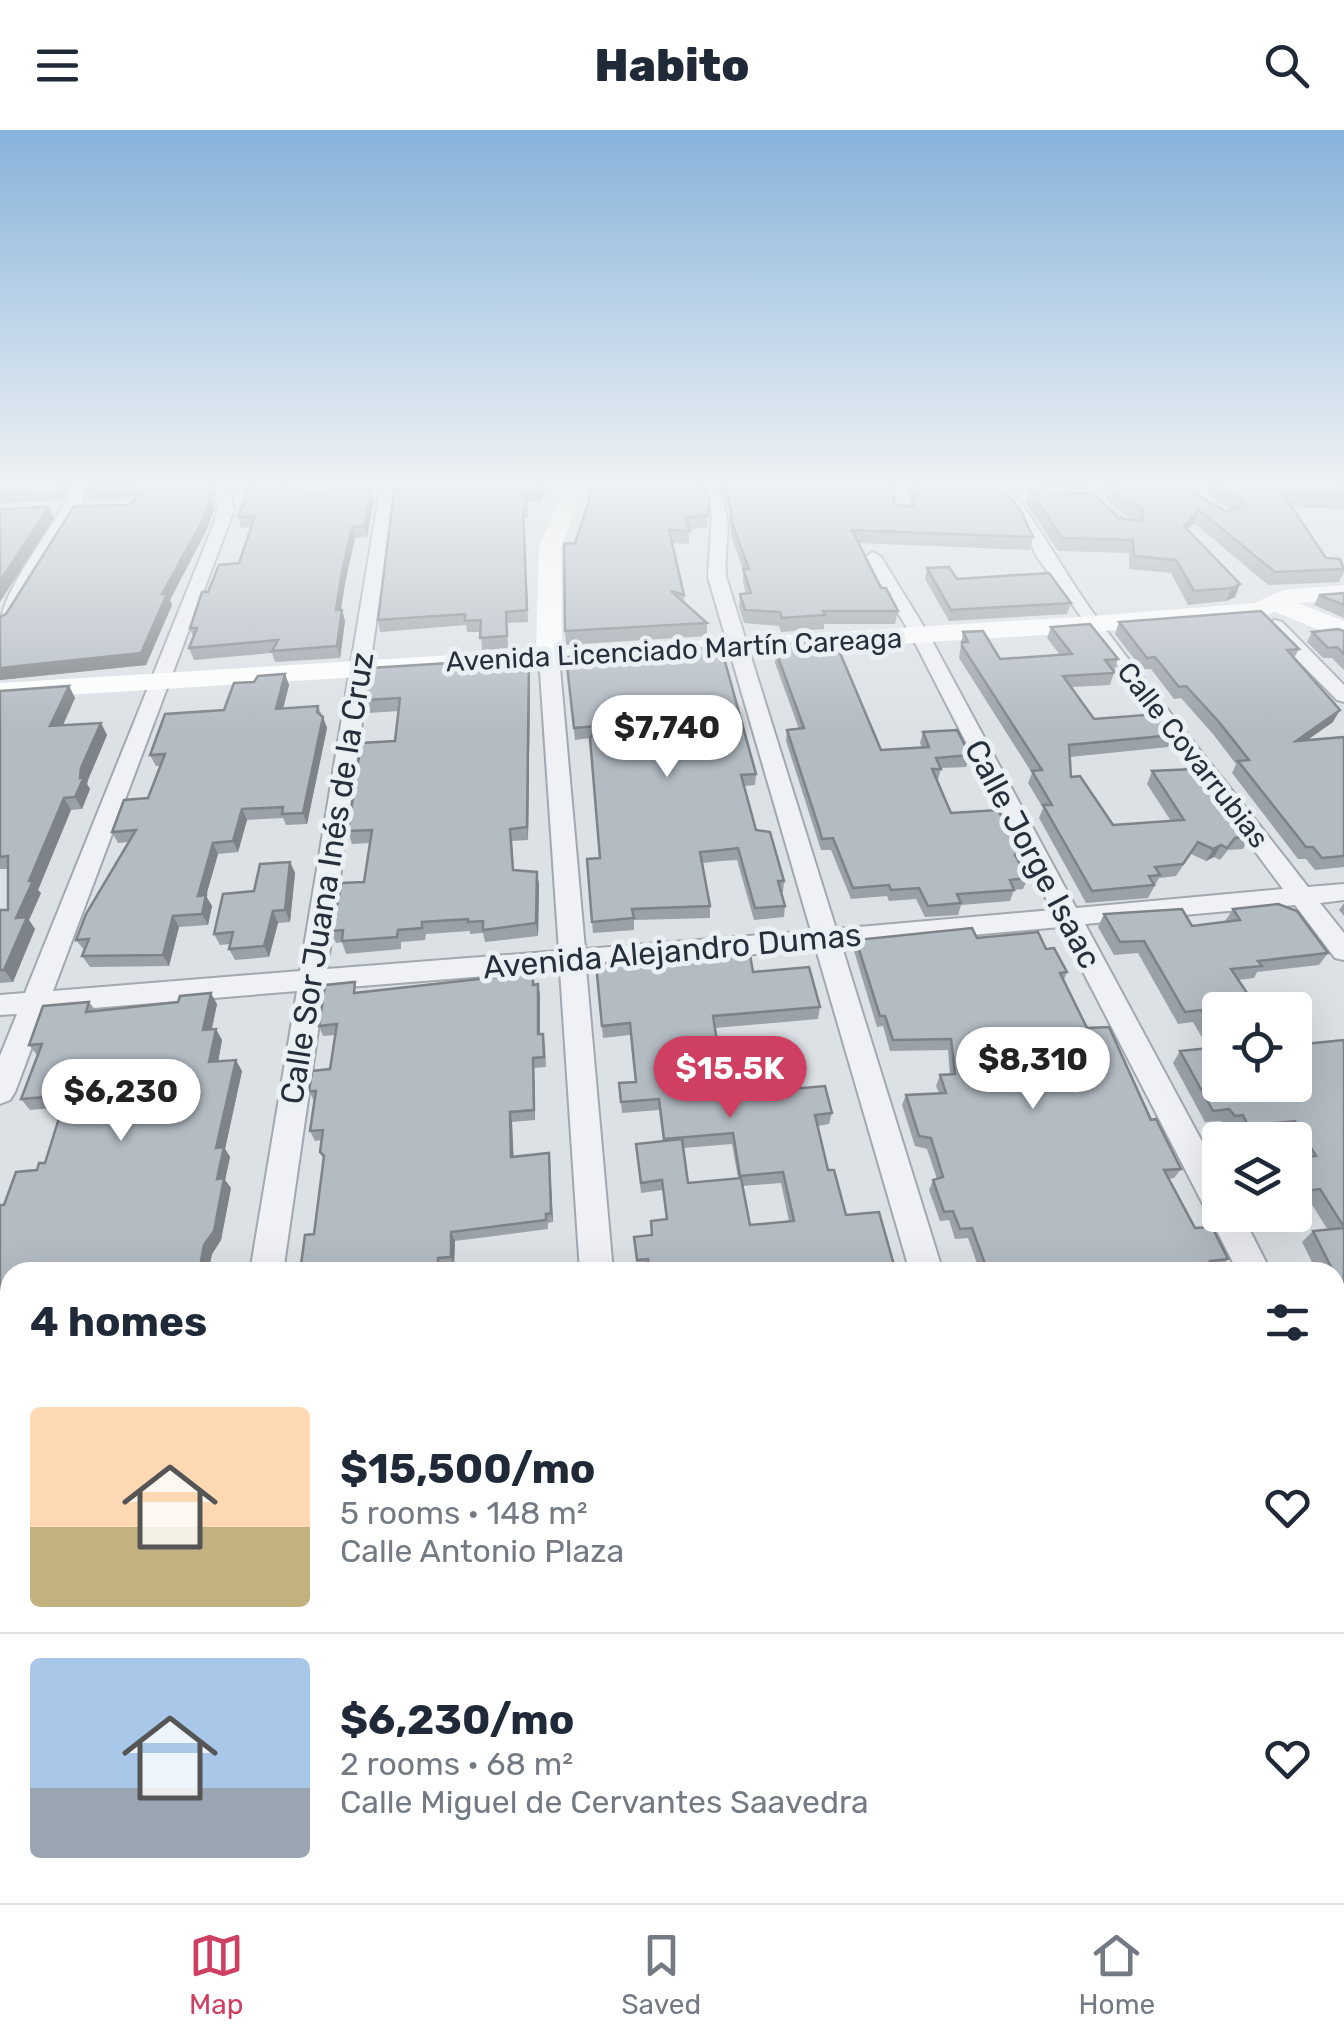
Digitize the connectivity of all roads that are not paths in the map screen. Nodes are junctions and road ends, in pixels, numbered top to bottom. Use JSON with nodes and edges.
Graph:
{"nodes":[{"id":1,"x":36,"y":566,"type":"edge"},
{"id":2,"x":204,"y":566,"type":"edge"},
{"id":3,"x":371,"y":566,"type":"edge"},
{"id":4,"x":550,"y":566,"type":"edge"},
{"id":5,"x":717,"y":566,"type":"edge"},
{"id":6,"x":878,"y":566,"type":"edge"},
{"id":7,"x":1051,"y":566,"type":"edge"},
{"id":8,"x":1344,"y":592,"type":"edge"},
{"id":9,"x":1264,"y":606,"type":"junction"},
{"id":10,"x":0,"y":623,"type":"edge"},
{"id":11,"x":1092,"y":624,"type":"junction"},
{"id":12,"x":1344,"y":632,"type":"edge"},
{"id":13,"x":920,"y":635,"type":"junction"},
{"id":14,"x":737,"y":645,"type":"junction"},
{"id":15,"x":549,"y":657,"type":"junction"},
{"id":16,"x":358,"y":669,"type":"junction"},
{"id":17,"x":159,"y":681,"type":"junction"},
{"id":18,"x":0,"y":691,"type":"edge"},
{"id":19,"x":1344,"y":696,"type":"edge"},
{"id":20,"x":1344,"y":892,"type":"edge"},
{"id":21,"x":1302,"y":896,"type":"junction"},
{"id":22,"x":1066,"y":918,"type":"junction"},
{"id":23,"x":827,"y":939,"type":"junction"},
{"id":24,"x":1344,"y":951,"type":"edge"},
{"id":25,"x":574,"y":958,"type":"junction"},
{"id":26,"x":312,"y":980,"type":"junction"},
{"id":27,"x":36,"y":1002,"type":"junction"},
{"id":28,"x":0,"y":1006,"type":"edge"},
{"id":29,"x":0,"y":1092,"type":"edge"},
{"id":30,"x":1202,"y":1172,"type":"edge"},
{"id":31,"x":1234,"y":1232,"type":"edge"},
{"id":32,"x":269,"y":1262,"type":"edge"},
{"id":33,"x":596,"y":1262,"type":"edge"},
{"id":34,"x":925,"y":1262,"type":"edge"},
{"id":35,"x":1251,"y":1262,"type":"edge"}],
"edges":[{"from":1,"to":10,"type":"street"},
{"from":2,"to":17,"type":"street"},
{"from":3,"to":16,"type":"street","name":"Calle Sor Juana Inés de la Cruz"},
{"from":4,"to":15,"type":"street"},
{"from":5,"to":14,"type":"street"},
{"from":6,"to":13,"type":"street","name":"Calle Jorge Isaac"},
{"from":7,"to":11,"type":"street","name":"Calle Covarrubias"},
{"from":8,"to":9,"type":"street","name":"Avenida Licenciado Martín Careaga"},
{"from":9,"to":11,"type":"street","name":"Avenida Licenciado Martín Careaga"},
{"from":9,"to":12,"type":"street"},
{"from":9,"to":19,"type":"street"},
{"from":11,"to":13,"type":"street","name":"Avenida Licenciado Martín Careaga"},
{"from":11,"to":21,"type":"street","name":"Calle Covarrubias"},
{"from":13,"to":14,"type":"street","name":"Avenida Licenciado Martín Careaga"},
{"from":13,"to":22,"type":"street","name":"Calle Jorge Isaac"},
{"from":14,"to":15,"type":"street","name":"Avenida Licenciado Martín Careaga"},
{"from":14,"to":23,"type":"street"},
{"from":15,"to":16,"type":"street","name":"Avenida Licenciado Martín Careaga"},
{"from":15,"to":25,"type":"street"},
{"from":16,"to":17,"type":"street","name":"Avenida Licenciado Martín Careaga"},
{"from":16,"to":26,"type":"street","name":"Calle Sor Juana Inés de la Cruz"},
{"from":17,"to":18,"type":"street","name":"Avenida Licenciado Martín Careaga"},
{"from":17,"to":27,"type":"street"},
{"from":20,"to":21,"type":"street","name":"Avenida Alejandro Dumas"},
{"from":21,"to":22,"type":"street","name":"Avenida Alejandro Dumas"},
{"from":21,"to":24,"type":"street","name":"Calle Covarrubias"},
{"from":22,"to":23,"type":"street","name":"Avenida Alejandro Dumas"},
{"from":22,"to":30,"type":"street","name":"Calle Jorge Isaac"},
{"from":23,"to":25,"type":"street","name":"Avenida Alejandro Dumas"},
{"from":23,"to":34,"type":"street"},
{"from":25,"to":26,"type":"street","name":"Avenida Alejandro Dumas"},
{"from":25,"to":33,"type":"street"},
{"from":26,"to":27,"type":"street","name":"Avenida Alejandro Dumas"},
{"from":26,"to":32,"type":"street","name":"Calle Sor Juana Inés de la Cruz"},
{"from":27,"to":28,"type":"street","name":"Avenida Alejandro Dumas"},
{"from":27,"to":29,"type":"street"},
{"from":31,"to":35,"type":"street"}]}
